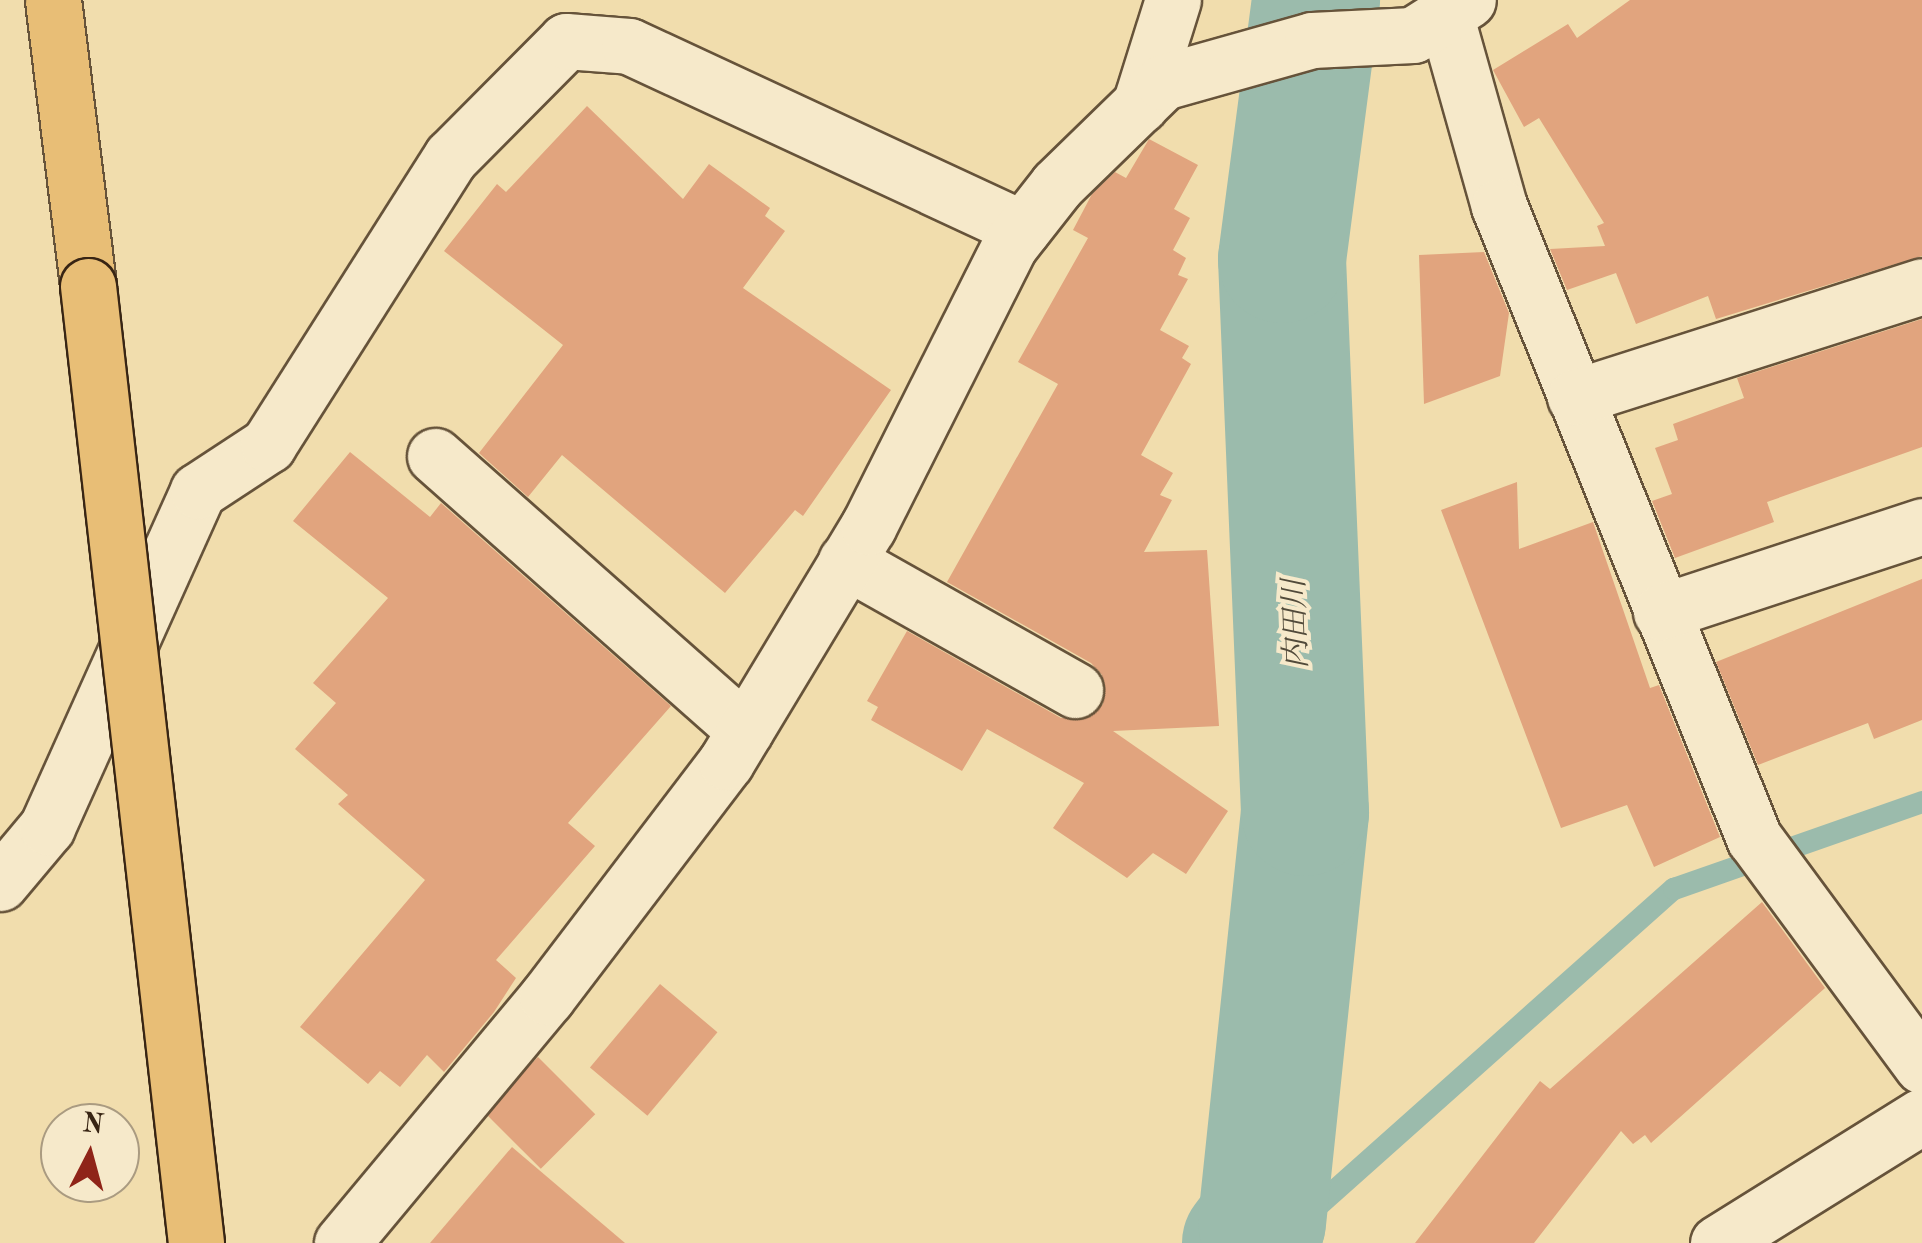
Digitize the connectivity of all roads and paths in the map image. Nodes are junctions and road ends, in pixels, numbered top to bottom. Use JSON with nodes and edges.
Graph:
{"nodes":[{"id":1,"x":54,"y":0,"type":"edge"},
{"id":2,"x":1173,"y":0,"type":"edge"},
{"id":3,"x":1442,"y":16,"type":"edge"},
{"id":4,"x":569,"y":20,"type":"edge"},
{"id":5,"x":1152,"y":93,"type":"junction"},
{"id":6,"x":1023,"y":229,"type":"junction"},
{"id":7,"x":1922,"y":286,"type":"edge"},
{"id":8,"x":1575,"y":397,"type":"junction"},
{"id":9,"x":435,"y":456,"type":"dead end"},
{"id":10,"x":1922,"y":526,"type":"edge"},
{"id":11,"x":846,"y":561,"type":"junction"},
{"id":12,"x":1661,"y":612,"type":"junction"},
{"id":13,"x":1075,"y":690,"type":"dead end"},
{"id":14,"x":744,"y":730,"type":"junction"},
{"id":15,"x":0,"y":882,"type":"edge"},
{"id":16,"x":1922,"y":1066,"type":"edge"},
{"id":17,"x":1922,"y":1116,"type":"edge"},
{"id":18,"x":196,"y":1243,"type":"edge"},
{"id":19,"x":342,"y":1243,"type":"edge"},
{"id":20,"x":1718,"y":1243,"type":"edge"}],
"edges":[{"from":1,"to":18,"type":"main road","bridge":true},
{"from":2,"to":5,"type":"street"},
{"from":3,"to":5,"type":"street"},
{"from":3,"to":8,"type":"street"},
{"from":4,"to":6,"type":"street"},
{"from":4,"to":15,"type":"street"},
{"from":5,"to":6,"type":"street"},
{"from":6,"to":11,"type":"street"},
{"from":7,"to":8,"type":"street"},
{"from":8,"to":12,"type":"street"},
{"from":9,"to":14,"type":"street"},
{"from":10,"to":12,"type":"street"},
{"from":11,"to":13,"type":"street"},
{"from":11,"to":14,"type":"street"},
{"from":12,"to":16,"type":"street"},
{"from":14,"to":19,"type":"street"},
{"from":17,"to":20,"type":"street"}]}
